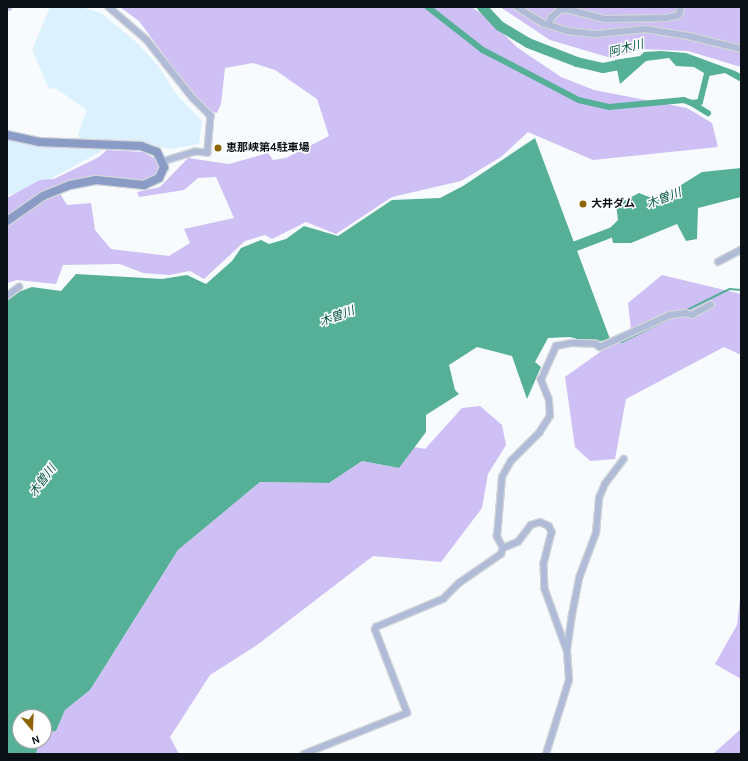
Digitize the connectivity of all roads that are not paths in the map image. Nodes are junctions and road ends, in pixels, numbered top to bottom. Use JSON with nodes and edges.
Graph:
{"nodes":[{"id":1,"x":109,"y":7,"type":"edge"},
{"id":2,"x":517,"y":7,"type":"edge"},
{"id":3,"x":681,"y":7,"type":"edge"},
{"id":4,"x":548,"y":25,"type":"junction"},
{"id":5,"x":741,"y":49,"type":"edge"},
{"id":6,"x":7,"y":135,"type":"edge"},
{"id":7,"x":163,"y":162,"type":"junction"},
{"id":8,"x":7,"y":221,"type":"edge"},
{"id":9,"x":741,"y":250,"type":"edge"},
{"id":10,"x":718,"y":262,"type":"dead end"},
{"id":11,"x":19,"y":287,"type":"dead end"},
{"id":12,"x":7,"y":296,"type":"edge"},
{"id":13,"x":710,"y":304,"type":"dead end"},
{"id":14,"x":624,"y":459,"type":"dead end"},
{"id":15,"x":503,"y":548,"type":"junction"},
{"id":16,"x":567,"y":650,"type":"junction"},
{"id":17,"x":304,"y":754,"type":"edge"},
{"id":18,"x":546,"y":754,"type":"edge"}],
"edges":[{"from":1,"to":7,"type":"street"},
{"from":2,"to":4,"type":"street"},
{"from":3,"to":4,"type":"street"},
{"from":4,"to":5,"type":"street"},
{"from":6,"to":7,"type":"street"},
{"from":7,"to":8,"type":"street"},
{"from":9,"to":10,"type":"street"},
{"from":11,"to":12,"type":"street"},
{"from":13,"to":15,"type":"street"},
{"from":14,"to":16,"type":"street"},
{"from":15,"to":16,"type":"street"},
{"from":15,"to":17,"type":"street"},
{"from":16,"to":18,"type":"street"}]}
